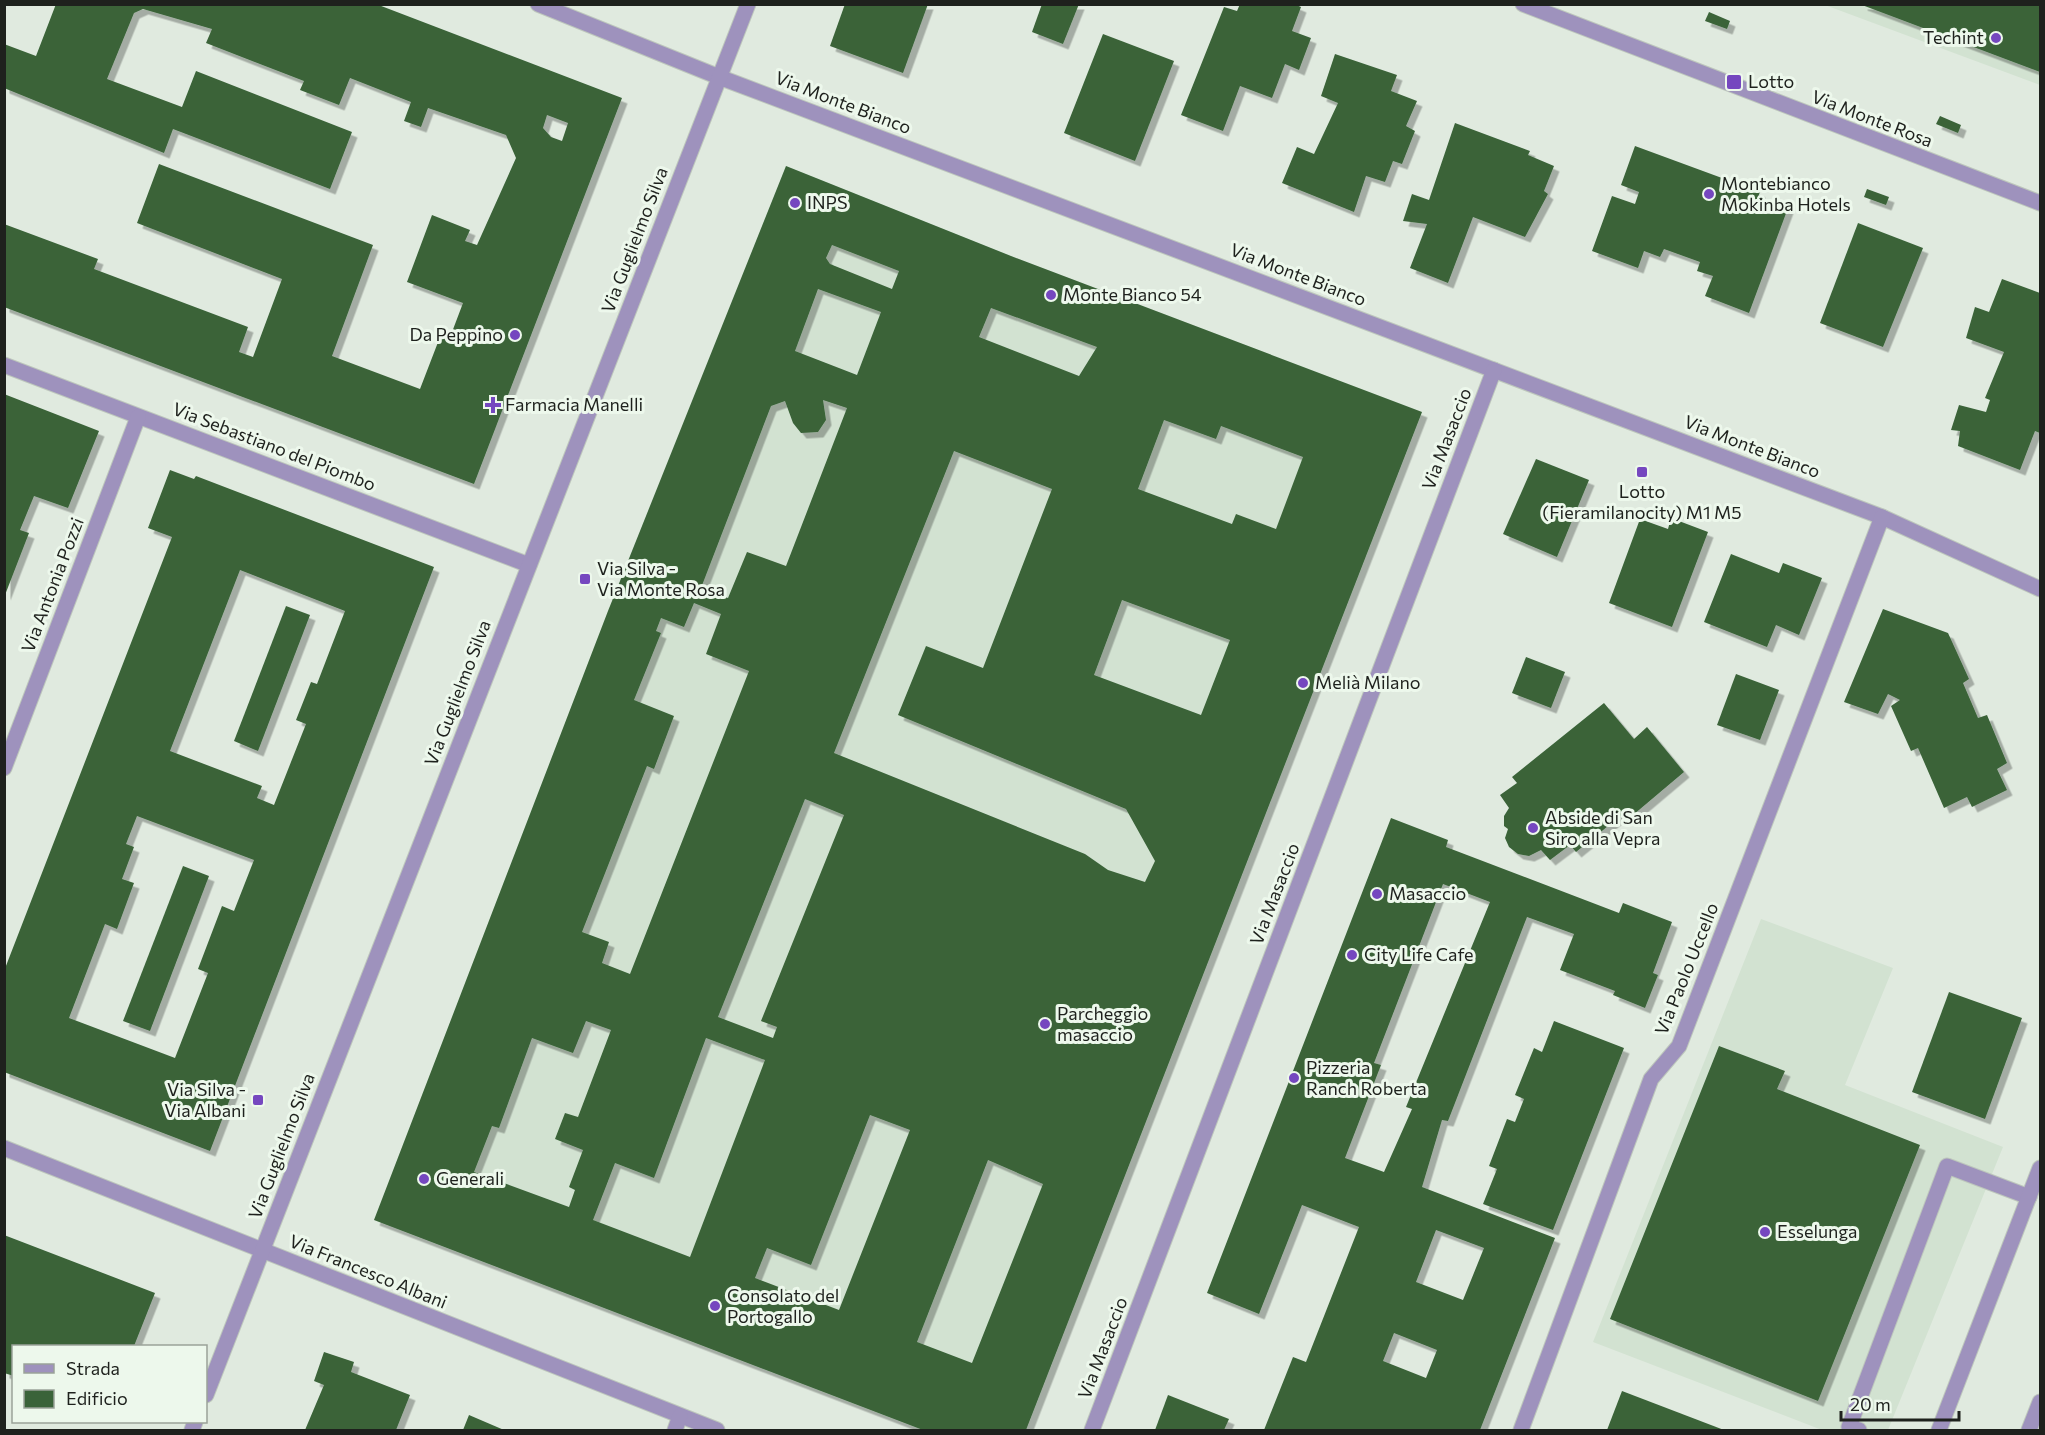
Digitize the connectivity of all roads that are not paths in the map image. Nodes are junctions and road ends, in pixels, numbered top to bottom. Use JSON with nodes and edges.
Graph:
{"nodes":[{"id":1,"x":538,"y":4,"type":"edge"},
{"id":2,"x":748,"y":4,"type":"edge"},
{"id":3,"x":1523,"y":4,"type":"edge"},
{"id":4,"x":719,"y":77,"type":"junction"},
{"id":5,"x":2040,"y":203,"type":"edge"},
{"id":6,"x":4,"y":365,"type":"edge"},
{"id":7,"x":1494,"y":370,"type":"junction"},
{"id":8,"x":138,"y":417,"type":"junction"},
{"id":9,"x":1882,"y":517,"type":"junction"},
{"id":10,"x":529,"y":565,"type":"junction"},
{"id":11,"x":2040,"y":589,"type":"edge"},
{"id":12,"x":4,"y":768,"type":"edge"},
{"id":13,"x":4,"y":1148,"type":"edge"},
{"id":14,"x":2040,"y":1168,"type":"edge"},
{"id":15,"x":2030,"y":1197,"type":"junction"},
{"id":16,"x":262,"y":1251,"type":"junction"},
{"id":17,"x":207,"y":1392,"type":"edge"},
{"id":18,"x":2040,"y":1402,"type":"edge"},
{"id":19,"x":677,"y":1423,"type":"edge"},
{"id":20,"x":717,"y":1431,"type":"edge"},
{"id":21,"x":1092,"y":1431,"type":"edge"},
{"id":22,"x":1521,"y":1431,"type":"edge"},
{"id":23,"x":1859,"y":1431,"type":"edge"},
{"id":24,"x":1940,"y":1431,"type":"edge"},
{"id":25,"x":2029,"y":1431,"type":"edge"}],
"edges":[{"from":1,"to":4,"type":"street","name":"Via Monte Bianco"},
{"from":2,"to":4,"type":"street","name":"Via Guglielmo Silva"},
{"from":3,"to":5,"type":"street","name":"Via Monte Rosa"},
{"from":4,"to":7,"type":"street","name":"Via Monte Bianco"},
{"from":4,"to":10,"type":"street","name":"Via Guglielmo Silva"},
{"from":6,"to":8,"type":"street","name":"Via Sebastiano del Piombo"},
{"from":7,"to":9,"type":"street","name":"Via Monte Bianco"},
{"from":7,"to":21,"type":"street","name":"Via Masaccio"},
{"from":8,"to":10,"type":"street","name":"Via Sebastiano del Piombo"},
{"from":8,"to":12,"type":"street","name":"Via Antonia Pozzi"},
{"from":9,"to":11,"type":"street","name":"Via Monte Bianco"},
{"from":9,"to":22,"type":"street","name":"Via Paolo Uccello"},
{"from":10,"to":16,"type":"street","name":"Via Guglielmo Silva"},
{"from":13,"to":16,"type":"street","name":"Via Francesco Albani"},
{"from":14,"to":15,"type":"street"},
{"from":15,"to":23,"type":"street"},
{"from":15,"to":24,"type":"street"},
{"from":16,"to":17,"type":"street","name":"Via Guglielmo Silva"},
{"from":16,"to":19,"type":"street","name":"Via Francesco Albani"},
{"from":18,"to":25,"type":"street"},
{"from":19,"to":20,"type":"street","name":"Via Francesco Albani"}]}
